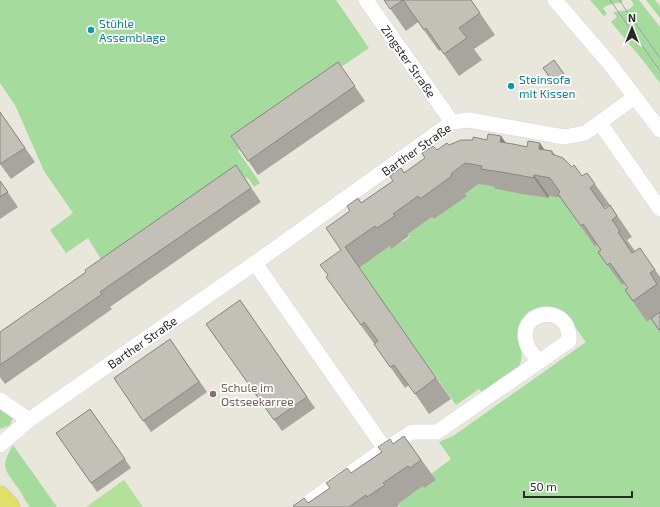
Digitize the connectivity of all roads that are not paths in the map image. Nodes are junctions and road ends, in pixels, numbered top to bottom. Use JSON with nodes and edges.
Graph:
{"nodes":[{"id":1,"x":366,"y":0,"type":"edge"},
{"id":2,"x":555,"y":0,"type":"edge"},
{"id":3,"x":635,"y":97,"type":"junction"},
{"id":4,"x":452,"y":122,"type":"junction"},
{"id":5,"x":600,"y":123,"type":"junction"},
{"id":6,"x":660,"y":130,"type":"edge"},
{"id":7,"x":660,"y":209,"type":"edge"},
{"id":8,"x":255,"y":263,"type":"junction"},
{"id":9,"x":539,"y":362,"type":"dead end"},
{"id":10,"x":0,"y":400,"type":"edge"},
{"id":11,"x":29,"y":420,"type":"junction"},
{"id":12,"x":0,"y":445,"type":"edge"},
{"id":13,"x":384,"y":449,"type":"junction"},
{"id":14,"x":0,"y":496,"type":"edge"},
{"id":15,"x":10,"y":507,"type":"edge"},
{"id":16,"x":302,"y":507,"type":"edge"}],
"edges":[{"from":1,"to":4,"type":"street","name":"Zingster Straße"},
{"from":2,"to":3,"type":"street"},
{"from":3,"to":5,"type":"street"},
{"from":3,"to":6,"type":"street"},
{"from":4,"to":5,"type":"street","name":"Barther Straße"},
{"from":4,"to":8,"type":"street","name":"Barther Straße"},
{"from":5,"to":7,"type":"street"},
{"from":8,"to":11,"type":"street","name":"Barther Straße"},
{"from":8,"to":13,"type":"street"},
{"from":9,"to":13,"type":"street"},
{"from":10,"to":11,"type":"street"},
{"from":11,"to":12,"type":"street","name":"Barther Straße"},
{"from":13,"to":16,"type":"street"},
{"from":14,"to":15,"type":"main road"}]}
